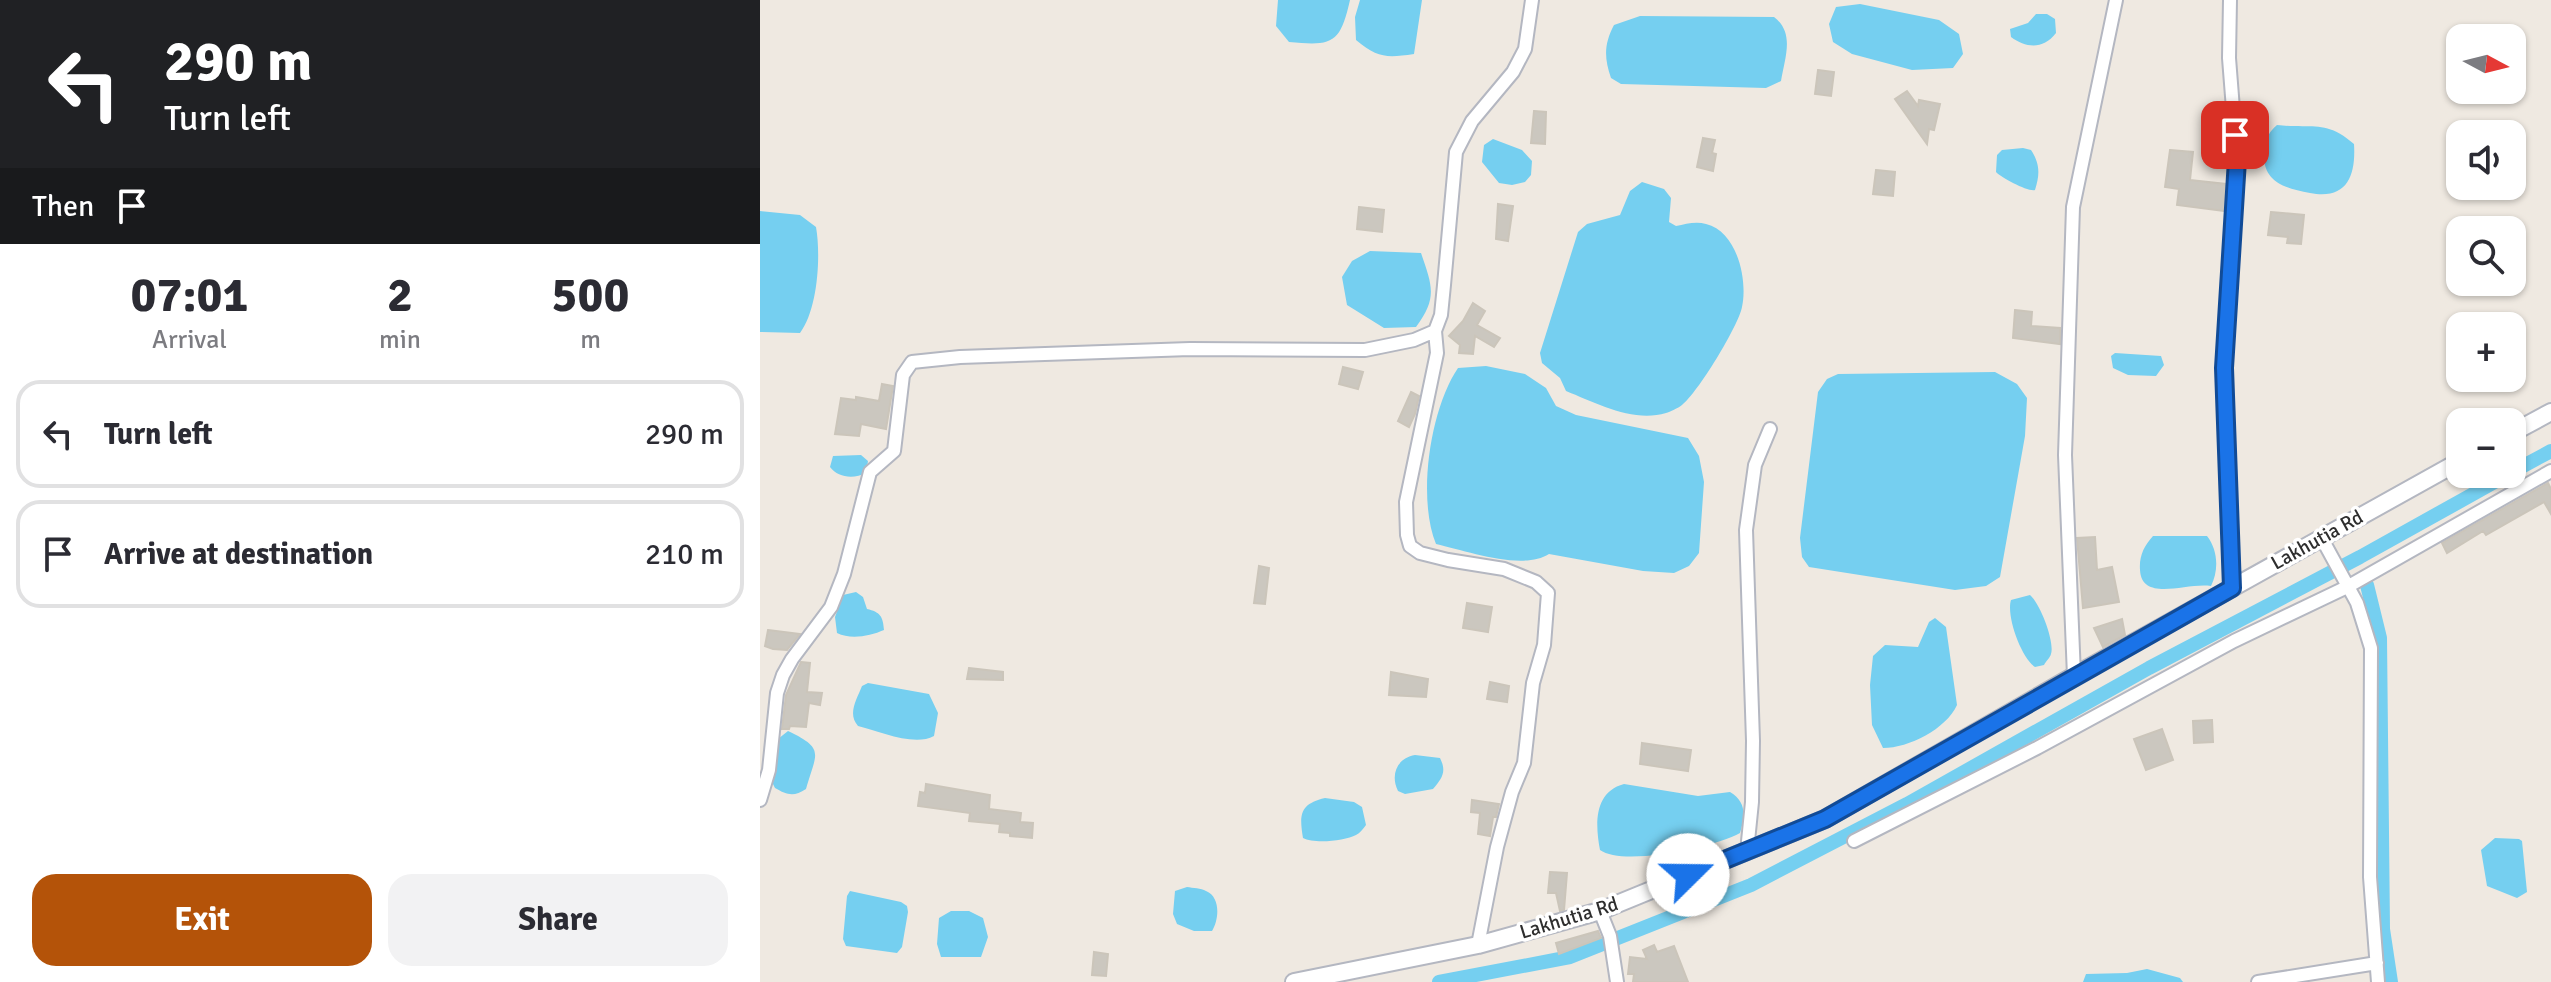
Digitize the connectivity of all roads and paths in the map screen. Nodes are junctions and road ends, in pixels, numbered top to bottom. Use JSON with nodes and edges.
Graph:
{"nodes":[{"id":1,"x":1532,"y":0,"type":"edge"},
{"id":2,"x":2116,"y":0,"type":"edge"},
{"id":3,"x":2230,"y":0,"type":"edge"},
{"id":4,"x":1435,"y":331,"type":"junction"},
{"id":5,"x":2551,"y":412,"type":"edge"},
{"id":6,"x":2526,"y":425,"type":"edge"},
{"id":7,"x":1770,"y":429,"type":"dead end"},
{"id":8,"x":2446,"y":469,"type":"edge"},
{"id":9,"x":2551,"y":471,"type":"edge"},
{"id":10,"x":2321,"y":537,"type":"junction"},
{"id":11,"x":2347,"y":587,"type":"junction"},
{"id":12,"x":2232,"y":588,"type":"junction"},
{"id":13,"x":2074,"y":676,"type":"junction"},
{"id":14,"x":760,"y":800,"type":"edge"},
{"id":15,"x":1854,"y":841,"type":"dead end"},
{"id":16,"x":1747,"y":851,"type":"junction"},
{"id":17,"x":1600,"y":911,"type":"junction"},
{"id":18,"x":1478,"y":945,"type":"junction"},
{"id":19,"x":2377,"y":963,"type":"junction"},
{"id":20,"x":1294,"y":982,"type":"edge"},
{"id":21,"x":1617,"y":982,"type":"edge"},
{"id":22,"x":2258,"y":982,"type":"edge"},
{"id":23,"x":2378,"y":982,"type":"edge"}],
"edges":[{"from":1,"to":4,"type":"street"},
{"from":2,"to":13,"type":"street"},
{"from":3,"to":12,"type":"street"},
{"from":4,"to":14,"type":"street"},
{"from":4,"to":18,"type":"street"},
{"from":5,"to":6,"type":"street"},
{"from":7,"to":16,"type":"street"},
{"from":8,"to":10,"type":"street","name":"Lakhutia Rd"},
{"from":9,"to":11,"type":"street"},
{"from":10,"to":11,"type":"street"},
{"from":10,"to":12,"type":"street","name":"Lakhutia Rd"},
{"from":11,"to":15,"type":"street"},
{"from":11,"to":19,"type":"street"},
{"from":12,"to":13,"type":"street","name":"Lakhutia Rd"},
{"from":13,"to":16,"type":"street","name":"Lakhutia Rd"},
{"from":16,"to":17,"type":"street","name":"Lakhutia Rd"},
{"from":17,"to":18,"type":"street","name":"Lakhutia Rd"},
{"from":17,"to":21,"type":"street"},
{"from":18,"to":20,"type":"street","name":"Lakhutia Rd"},
{"from":19,"to":22,"type":"street"},
{"from":19,"to":23,"type":"street"}]}
